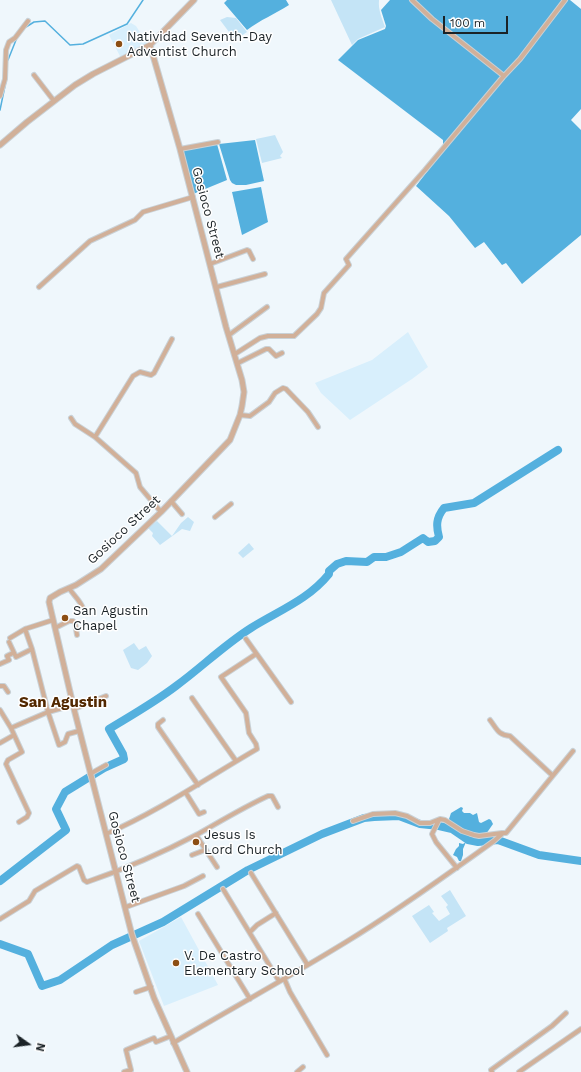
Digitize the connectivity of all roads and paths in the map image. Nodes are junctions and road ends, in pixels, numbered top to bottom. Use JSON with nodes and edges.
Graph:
{"nodes":[{"id":1,"x":194,"y":0,"type":"edge"},
{"id":2,"x":412,"y":0,"type":"edge"},
{"id":3,"x":566,"y":0,"type":"edge"},
{"id":4,"x":28,"y":21,"type":"dead end"},
{"id":5,"x":150,"y":46,"type":"junction"},
{"id":6,"x":34,"y":75,"type":"dead end"},
{"id":7,"x":504,"y":76,"type":"junction"},
{"id":8,"x":0,"y":96,"type":"edge"},
{"id":9,"x":54,"y":101,"type":"junction"},
{"id":10,"x":218,"y":142,"type":"dead end"},
{"id":11,"x":0,"y":145,"type":"edge"},
{"id":12,"x":180,"y":149,"type":"junction"},
{"id":13,"x":193,"y":197,"type":"junction"},
{"id":14,"x":253,"y":259,"type":"dead end"},
{"id":15,"x":210,"y":264,"type":"junction"},
{"id":16,"x":265,"y":274,"type":"dead end"},
{"id":17,"x":39,"y":287,"type":"dead end"},
{"id":18,"x":217,"y":287,"type":"junction"},
{"id":19,"x":267,"y":307,"type":"dead end"},
{"id":20,"x":229,"y":335,"type":"junction"},
{"id":21,"x":172,"y":339,"type":"dead end"},
{"id":22,"x":282,"y":353,"type":"dead end"},
{"id":23,"x":235,"y":354,"type":"junction"},
{"id":24,"x":238,"y":363,"type":"junction"},
{"id":25,"x":240,"y":416,"type":"junction"},
{"id":26,"x":71,"y":418,"type":"dead end"},
{"id":27,"x":318,"y":427,"type":"dead end"},
{"id":28,"x":94,"y":437,"type":"junction"},
{"id":29,"x":171,"y":501,"type":"junction"},
{"id":30,"x":231,"y":504,"type":"dead end"},
{"id":31,"x":161,"y":512,"type":"junction"},
{"id":32,"x":182,"y":514,"type":"dead end"},
{"id":33,"x":215,"y":516,"type":"dead end"},
{"id":34,"x":69,"y":588,"type":"junction"},
{"id":35,"x":83,"y":608,"type":"dead end"},
{"id":36,"x":53,"y":620,"type":"junction"},
{"id":37,"x":55,"y":628,"type":"junction"},
{"id":38,"x":25,"y":629,"type":"junction"},
{"id":39,"x":77,"y":635,"type":"dead end"},
{"id":40,"x":246,"y":639,"type":"dead end"},
{"id":41,"x":32,"y":649,"type":"junction"},
{"id":42,"x":13,"y":653,"type":"junction"},
{"id":43,"x":256,"y":654,"type":"junction"},
{"id":44,"x":0,"y":664,"type":"edge"},
{"id":45,"x":0,"y":686,"type":"edge"},
{"id":46,"x":8,"y":692,"type":"dead end"},
{"id":47,"x":106,"y":696,"type":"dead end"},
{"id":48,"x":192,"y":698,"type":"dead end"},
{"id":49,"x":291,"y":702,"type":"dead end"},
{"id":50,"x":73,"y":707,"type":"junction"},
{"id":51,"x":0,"y":710,"type":"edge"},
{"id":52,"x":48,"y":712,"type":"junction"},
{"id":53,"x":163,"y":720,"type":"dead end"},
{"id":54,"x":490,"y":720,"type":"dead end"},
{"id":55,"x":11,"y":728,"type":"junction"},
{"id":56,"x":79,"y":731,"type":"junction"},
{"id":57,"x":14,"y":735,"type":"junction"},
{"id":58,"x":0,"y":743,"type":"edge"},
{"id":59,"x":573,"y":751,"type":"dead end"},
{"id":60,"x":236,"y":762,"type":"junction"},
{"id":61,"x":106,"y":765,"type":"dead end"},
{"id":62,"x":552,"y":775,"type":"junction"},
{"id":63,"x":91,"y":776,"type":"junction"},
{"id":64,"x":198,"y":785,"type":"junction"},
{"id":65,"x":186,"y":793,"type":"junction"},
{"id":66,"x":278,"y":807,"type":"dead end"},
{"id":67,"x":204,"y":812,"type":"dead end"},
{"id":68,"x":440,"y":819,"type":"junction"},
{"id":69,"x":353,"y":821,"type":"dead end"},
{"id":70,"x":19,"y":822,"type":"dead end"},
{"id":71,"x":106,"y":834,"type":"junction"},
{"id":72,"x":501,"y":834,"type":"junction"},
{"id":73,"x":196,"y":835,"type":"junction"},
{"id":74,"x":206,"y":850,"type":"junction"},
{"id":75,"x":192,"y":855,"type":"dead end"},
{"id":76,"x":217,"y":867,"type":"dead end"},
{"id":77,"x":457,"y":868,"type":"junction"},
{"id":78,"x":116,"y":872,"type":"junction"},
{"id":79,"x":251,"y":873,"type":"dead end"},
{"id":80,"x":203,"y":876,"type":"dead end"},
{"id":81,"x":223,"y":888,"type":"dead end"},
{"id":82,"x":126,"y":907,"type":"junction"},
{"id":83,"x":198,"y":914,"type":"dead end"},
{"id":84,"x":276,"y":914,"type":"junction"},
{"id":85,"x":0,"y":919,"type":"edge"},
{"id":86,"x":250,"y":932,"type":"junction"},
{"id":87,"x":307,"y":964,"type":"junction"},
{"id":88,"x":284,"y":978,"type":"junction"},
{"id":89,"x":279,"y":980,"type":"junction"},
{"id":90,"x":151,"y":987,"type":"junction"},
{"id":91,"x":136,"y":992,"type":"dead end"},
{"id":92,"x":250,"y":999,"type":"junction"},
{"id":93,"x":566,"y":1013,"type":"dead end"},
{"id":94,"x":581,"y":1029,"type":"edge"},
{"id":95,"x":171,"y":1036,"type":"junction"},
{"id":96,"x":173,"y":1043,"type":"junction"},
{"id":97,"x":327,"y":1054,"type":"dead end"},
{"id":98,"x":303,"y":1067,"type":"dead end"},
{"id":99,"x":124,"y":1072,"type":"edge"},
{"id":100,"x":187,"y":1072,"type":"edge"},
{"id":101,"x":296,"y":1072,"type":"edge"},
{"id":102,"x":492,"y":1072,"type":"edge"},
{"id":103,"x":519,"y":1072,"type":"edge"}],
"edges":[{"from":1,"to":5,"type":"street"},
{"from":2,"to":7,"type":"street"},
{"from":3,"to":7,"type":"street"},
{"from":4,"to":8,"type":"street"},
{"from":5,"to":9,"type":"street"},
{"from":5,"to":12,"type":"street","name":"Gosioco Street"},
{"from":6,"to":9,"type":"street"},
{"from":7,"to":23,"type":"street"},
{"from":9,"to":11,"type":"street"},
{"from":10,"to":12,"type":"street"},
{"from":12,"to":13,"type":"street","name":"Gosioco Street"},
{"from":13,"to":15,"type":"street","name":"Gosioco Street"},
{"from":13,"to":17,"type":"street"},
{"from":14,"to":15,"type":"street"},
{"from":15,"to":18,"type":"street","name":"Gosioco Street"},
{"from":16,"to":18,"type":"street"},
{"from":18,"to":20,"type":"street","name":"Gosioco Street"},
{"from":19,"to":20,"type":"street"},
{"from":20,"to":23,"type":"street","name":"Gosioco Street"},
{"from":21,"to":28,"type":"street"},
{"from":22,"to":24,"type":"street"},
{"from":23,"to":24,"type":"street","name":"Gosioco Street"},
{"from":24,"to":25,"type":"street","name":"Gosioco Street"},
{"from":25,"to":27,"type":"street"},
{"from":25,"to":29,"type":"street","name":"Gosioco Street"},
{"from":26,"to":28,"type":"street"},
{"from":28,"to":31,"type":"street"},
{"from":29,"to":31,"type":"street","name":"Gosioco Street"},
{"from":29,"to":32,"type":"street"},
{"from":30,"to":33,"type":"street"},
{"from":31,"to":34,"type":"street","name":"Gosioco Street"},
{"from":34,"to":35,"type":"street"},
{"from":34,"to":36,"type":"street","name":"Gosioco Street"},
{"from":36,"to":37,"type":"street","name":"Gosioco Street"},
{"from":36,"to":38,"type":"street"},
{"from":37,"to":39,"type":"street"},
{"from":37,"to":50,"type":"street","name":"Gosioco Street"},
{"from":38,"to":41,"type":"street"},
{"from":38,"to":42,"type":"street"},
{"from":40,"to":43,"type":"street"},
{"from":41,"to":42,"type":"street"},
{"from":41,"to":52,"type":"street"},
{"from":42,"to":44,"type":"street"},
{"from":43,"to":49,"type":"street"},
{"from":43,"to":60,"type":"street"},
{"from":45,"to":46,"type":"street"},
{"from":47,"to":50,"type":"street"},
{"from":48,"to":60,"type":"street"},
{"from":50,"to":52,"type":"street"},
{"from":50,"to":56,"type":"street","name":"Gosioco Street"},
{"from":51,"to":55,"type":"street"},
{"from":52,"to":55,"type":"street"},
{"from":52,"to":56,"type":"street"},
{"from":53,"to":64,"type":"street"},
{"from":54,"to":62,"type":"street"},
{"from":55,"to":57,"type":"street"},
{"from":56,"to":63,"type":"street","name":"Gosioco Street"},
{"from":57,"to":58,"type":"street"},
{"from":57,"to":70,"type":"street"},
{"from":59,"to":62,"type":"street"},
{"from":60,"to":64,"type":"street"},
{"from":61,"to":63,"type":"street"},
{"from":62,"to":72,"type":"street"},
{"from":63,"to":71,"type":"street","name":"Gosioco Street"},
{"from":64,"to":65,"type":"street"},
{"from":65,"to":67,"type":"street"},
{"from":65,"to":71,"type":"street"},
{"from":66,"to":73,"type":"street"},
{"from":68,"to":69,"type":"street"},
{"from":68,"to":72,"type":"street"},
{"from":68,"to":77,"type":"street"},
{"from":71,"to":78,"type":"street","name":"Gosioco Street"},
{"from":72,"to":77,"type":"street"},
{"from":73,"to":74,"type":"street"},
{"from":73,"to":78,"type":"street"},
{"from":74,"to":75,"type":"street"},
{"from":74,"to":76,"type":"street"},
{"from":77,"to":87,"type":"street"},
{"from":78,"to":82,"type":"street","name":"Gosioco Street"},
{"from":78,"to":85,"type":"street"},
{"from":79,"to":84,"type":"street"},
{"from":80,"to":82,"type":"street"},
{"from":81,"to":86,"type":"street"},
{"from":82,"to":90,"type":"street","name":"Gosioco Street"},
{"from":83,"to":92,"type":"street"},
{"from":84,"to":86,"type":"street"},
{"from":84,"to":87,"type":"street"},
{"from":86,"to":89,"type":"street"},
{"from":87,"to":88,"type":"street"},
{"from":88,"to":89,"type":"street"},
{"from":88,"to":97,"type":"street"},
{"from":89,"to":92,"type":"street"},
{"from":90,"to":91,"type":"street"},
{"from":90,"to":95,"type":"street","name":"Gosioco Street"},
{"from":92,"to":96,"type":"street"},
{"from":93,"to":102,"type":"street"},
{"from":94,"to":103,"type":"street"},
{"from":95,"to":96,"type":"street","name":"Gosioco Street"},
{"from":95,"to":99,"type":"street"},
{"from":96,"to":100,"type":"street","name":"Gosioco Street"},
{"from":98,"to":101,"type":"street"}]}
